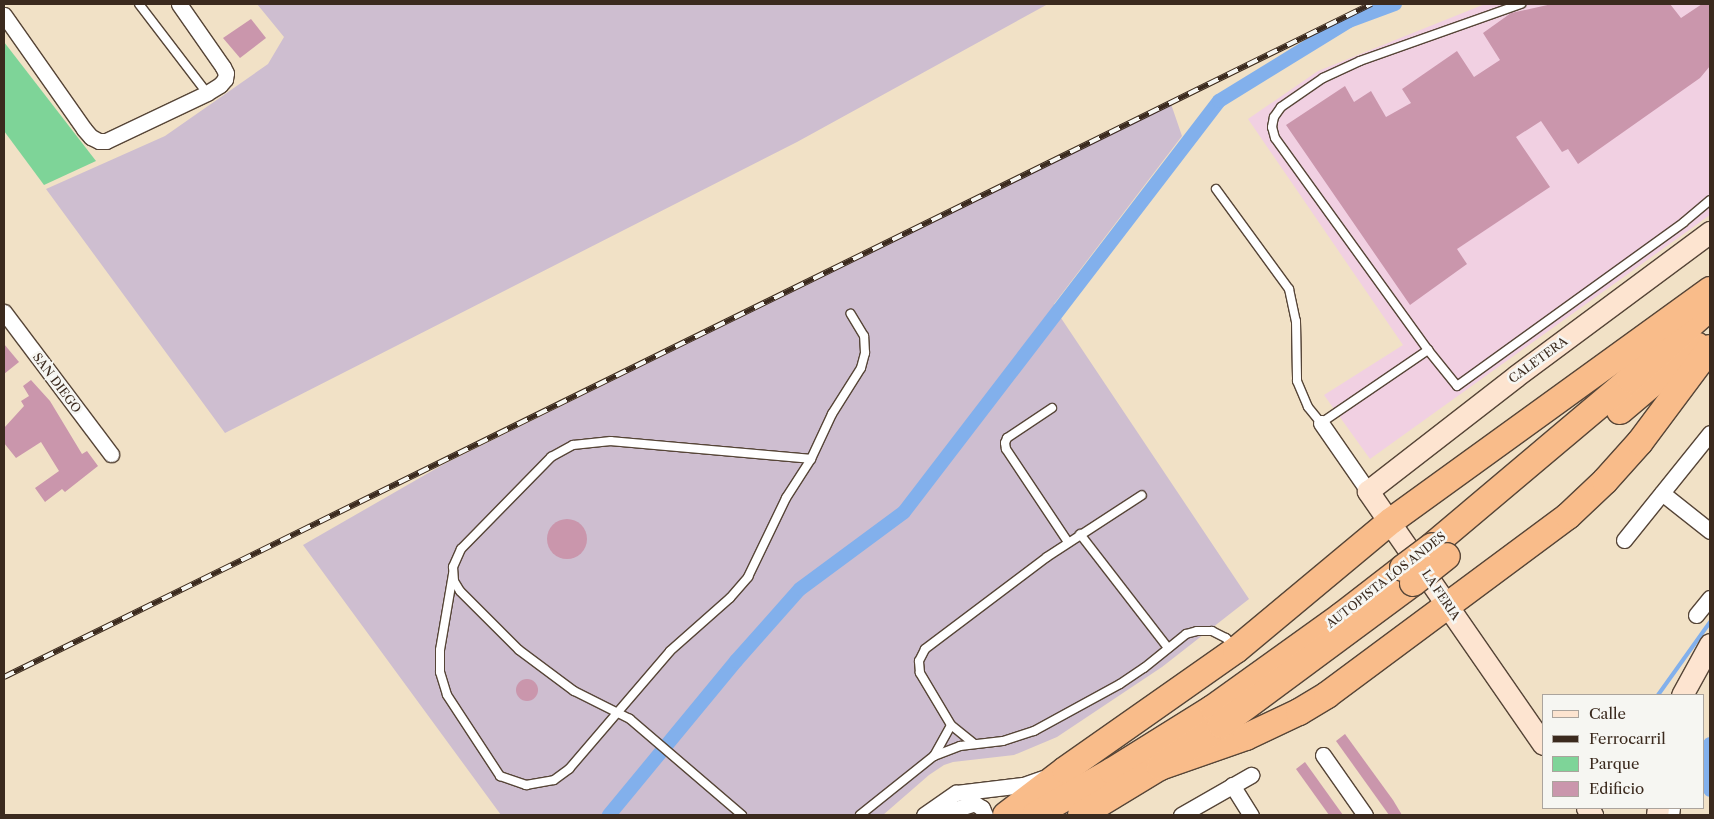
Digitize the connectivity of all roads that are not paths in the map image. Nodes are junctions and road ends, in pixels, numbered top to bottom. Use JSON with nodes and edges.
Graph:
{"nodes":[{"id":1,"x":139,"y":4,"type":"edge"},
{"id":2,"x":179,"y":4,"type":"edge"},
{"id":3,"x":1521,"y":4,"type":"edge"},
{"id":4,"x":4,"y":15,"type":"edge"},
{"id":5,"x":207,"y":93,"type":"junction"},
{"id":6,"x":1216,"y":190,"type":"dead end"},
{"id":7,"x":1710,"y":200,"type":"edge"},
{"id":8,"x":1710,"y":232,"type":"edge"},
{"id":9,"x":1710,"y":290,"type":"edge"},
{"id":10,"x":1710,"y":307,"type":"edge"},
{"id":11,"x":4,"y":312,"type":"edge"},
{"id":12,"x":852,"y":314,"type":"dead end"},
{"id":13,"x":1710,"y":336,"type":"edge"},
{"id":14,"x":1710,"y":348,"type":"edge"},
{"id":15,"x":1428,"y":350,"type":"junction"},
{"id":16,"x":1052,"y":408,"type":"dead end"},
{"id":17,"x":1320,"y":423,"type":"junction"},
{"id":18,"x":1710,"y":433,"type":"edge"},
{"id":19,"x":111,"y":454,"type":"dead end"},
{"id":20,"x":811,"y":459,"type":"junction"},
{"id":21,"x":1368,"y":491,"type":"junction"},
{"id":22,"x":1662,"y":493,"type":"junction"},
{"id":23,"x":1142,"y":495,"type":"dead end"},
{"id":24,"x":1391,"y":521,"type":"junction"},
{"id":25,"x":1710,"y":531,"type":"edge"},
{"id":26,"x":1080,"y":534,"type":"junction"},
{"id":27,"x":1624,"y":540,"type":"dead end"},
{"id":28,"x":1068,"y":542,"type":"junction"},
{"id":29,"x":1440,"y":551,"type":"junction"},
{"id":30,"x":453,"y":574,"type":"junction"},
{"id":31,"x":1408,"y":576,"type":"junction"},
{"id":32,"x":1710,"y":598,"type":"edge"},
{"id":33,"x":1448,"y":606,"type":"junction"},
{"id":34,"x":1696,"y":615,"type":"dead end"},
{"id":35,"x":1710,"y":644,"type":"edge"},
{"id":36,"x":1168,"y":648,"type":"junction"},
{"id":37,"x":1236,"y":650,"type":"junction"},
{"id":38,"x":1683,"y":694,"type":"edge"},
{"id":39,"x":619,"y":712,"type":"junction"},
{"id":40,"x":951,"y":725,"type":"junction"},
{"id":41,"x":974,"y":743,"type":"junction"},
{"id":42,"x":1542,"y":743,"type":"edge"},
{"id":43,"x":1324,"y":755,"type":"dead end"},
{"id":44,"x":934,"y":756,"type":"junction"},
{"id":45,"x":1160,"y":767,"type":"junction"},
{"id":46,"x":1065,"y":770,"type":"junction"},
{"id":47,"x":1252,"y":775,"type":"dead end"},
{"id":48,"x":1232,"y":786,"type":"junction"},
{"id":49,"x":742,"y":815,"type":"edge"},
{"id":50,"x":860,"y":815,"type":"edge"},
{"id":51,"x":924,"y":815,"type":"edge"},
{"id":52,"x":938,"y":815,"type":"edge"},
{"id":53,"x":984,"y":815,"type":"edge"},
{"id":54,"x":1006,"y":815,"type":"edge"},
{"id":55,"x":1034,"y":815,"type":"edge"},
{"id":56,"x":1081,"y":815,"type":"edge"},
{"id":57,"x":1181,"y":815,"type":"edge"},
{"id":58,"x":1251,"y":815,"type":"edge"},
{"id":59,"x":1365,"y":815,"type":"edge"}],
"edges":[{"from":1,"to":5,"type":"lane"},
{"from":2,"to":5,"type":"street"},
{"from":3,"to":15,"type":"lane"},
{"from":4,"to":5,"type":"street"},
{"from":6,"to":17,"type":"lane"},
{"from":7,"to":15,"type":"lane"},
{"from":8,"to":21,"type":"main road","name":"CALETERA"},
{"from":9,"to":24,"type":"highway"},
{"from":10,"to":29,"type":"highway","name":"AUTOPISTA LOS ANDES"},
{"from":11,"to":19,"type":"street","name":"SAN DIEGO"},
{"from":12,"to":20,"type":"lane"},
{"from":13,"to":29,"type":"highway","name":"AUTOPISTA LOS ANDES"},
{"from":14,"to":33,"type":"highway"},
{"from":15,"to":17,"type":"lane"},
{"from":16,"to":28,"type":"lane"},
{"from":17,"to":21,"type":"street","name":"LA FERIA"},
{"from":18,"to":22,"type":"street"},
{"from":20,"to":30,"type":"lane"},
{"from":20,"to":39,"type":"lane"},
{"from":21,"to":24,"type":"main road","name":"LA FERIA"},
{"from":22,"to":25,"type":"street"},
{"from":22,"to":27,"type":"street"},
{"from":23,"to":26,"type":"lane"},
{"from":24,"to":33,"type":"main road","name":"LA FERIA"},
{"from":24,"to":37,"type":"highway"},
{"from":26,"to":28,"type":"lane"},
{"from":26,"to":36,"type":"lane"},
{"from":28,"to":40,"type":"lane"},
{"from":29,"to":31,"type":"highway","name":"AUTOPISTA LOS ANDES","bridge":true},
{"from":30,"to":39,"type":"lane"},
{"from":30,"to":39,"type":"lane"},
{"from":31,"to":45,"type":"highway","name":"AUTOPISTA LOS ANDES"},
{"from":31,"to":55,"type":"highway","name":"AUTOPISTA LOS ANDES"},
{"from":32,"to":34,"type":"street"},
{"from":33,"to":42,"type":"main road","name":"LA FERIA"},
{"from":33,"to":45,"type":"highway"},
{"from":35,"to":38,"type":"main road"},
{"from":36,"to":37,"type":"lane"},
{"from":36,"to":41,"type":"lane"},
{"from":37,"to":46,"type":"highway"},
{"from":39,"to":49,"type":"lane"},
{"from":40,"to":41,"type":"lane"},
{"from":40,"to":44,"type":"lane"},
{"from":41,"to":44,"type":"lane"},
{"from":43,"to":59,"type":"street"},
{"from":44,"to":50,"type":"lane"},
{"from":45,"to":56,"type":"highway","name":"AUTOPISTA LOS ANDES"},
{"from":46,"to":51,"type":"street"},
{"from":46,"to":54,"type":"highway"},
{"from":47,"to":48,"type":"street"},
{"from":48,"to":57,"type":"street"},
{"from":48,"to":58,"type":"street"},
{"from":52,"to":53,"type":"street"}]}
